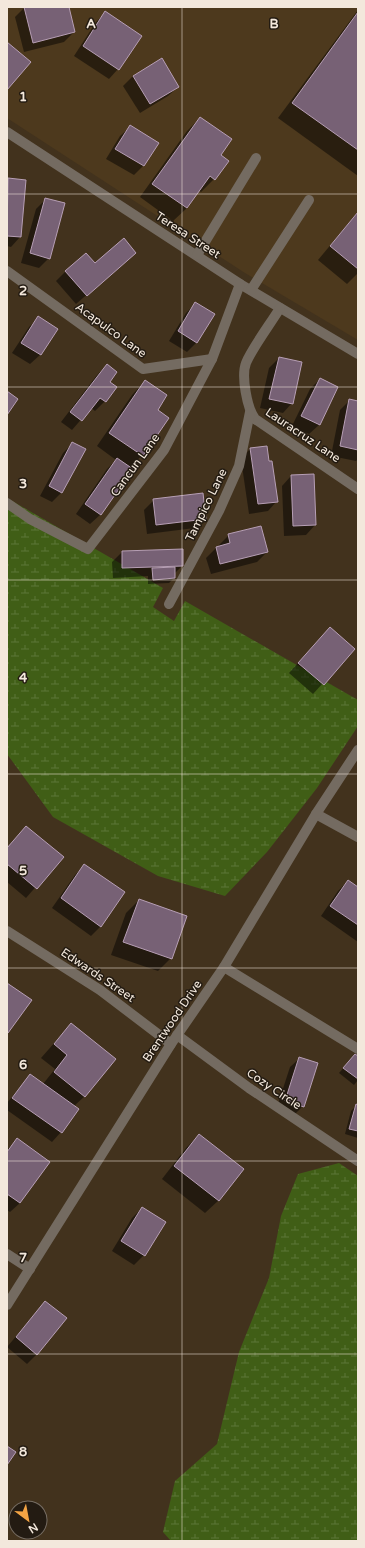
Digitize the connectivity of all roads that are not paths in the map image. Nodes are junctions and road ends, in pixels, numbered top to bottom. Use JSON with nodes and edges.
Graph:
{"nodes":[{"id":1,"x":7,"y":132,"type":"edge"},
{"id":2,"x":256,"y":158,"type":"dead end"},
{"id":3,"x":309,"y":200,"type":"dead end"},
{"id":4,"x":197,"y":255,"type":"junction"},
{"id":5,"x":7,"y":271,"type":"edge"},
{"id":6,"x":240,"y":284,"type":"junction"},
{"id":7,"x":251,"y":290,"type":"junction"},
{"id":8,"x":280,"y":308,"type":"junction"},
{"id":9,"x":358,"y":354,"type":"edge"},
{"id":10,"x":212,"y":359,"type":"junction"},
{"id":11,"x":250,"y":412,"type":"junction"},
{"id":12,"x":358,"y":489,"type":"edge"},
{"id":13,"x":7,"y":503,"type":"edge"},
{"id":14,"x":169,"y":604,"type":"dead end"},
{"id":15,"x":358,"y":750,"type":"edge"},
{"id":16,"x":316,"y":814,"type":"junction"},
{"id":17,"x":358,"y":837,"type":"edge"},
{"id":18,"x":7,"y":931,"type":"edge"},
{"id":19,"x":224,"y":967,"type":"junction"},
{"id":20,"x":177,"y":1035,"type":"junction"},
{"id":21,"x":171,"y":1044,"type":"junction"},
{"id":22,"x":358,"y":1049,"type":"edge"},
{"id":23,"x":358,"y":1161,"type":"edge"},
{"id":24,"x":7,"y":1254,"type":"edge"},
{"id":25,"x":30,"y":1269,"type":"junction"},
{"id":26,"x":7,"y":1305,"type":"edge"}],
"edges":[{"from":1,"to":4,"type":"street","name":"Teresa Street"},
{"from":2,"to":4,"type":"street"},
{"from":3,"to":7,"type":"street"},
{"from":4,"to":6,"type":"street","name":"Teresa Street"},
{"from":5,"to":10,"type":"street","name":"Acapulco Lane"},
{"from":6,"to":7,"type":"street","name":"Teresa Street"},
{"from":6,"to":10,"type":"street","name":"Cancun Lane"},
{"from":7,"to":8,"type":"street","name":"Teresa Street"},
{"from":8,"to":9,"type":"street","name":"Teresa Street"},
{"from":8,"to":11,"type":"street","name":"Lauracruz Lane"},
{"from":10,"to":13,"type":"street","name":"Cancun Lane"},
{"from":11,"to":12,"type":"street","name":"Lauracruz Lane"},
{"from":11,"to":14,"type":"street","name":"Tampico Lane"},
{"from":15,"to":16,"type":"street","name":"Brentwood Drive"},
{"from":16,"to":17,"type":"street"},
{"from":16,"to":19,"type":"street","name":"Brentwood Drive"},
{"from":18,"to":21,"type":"street","name":"Edwards Street"},
{"from":19,"to":20,"type":"street","name":"Brentwood Drive"},
{"from":19,"to":22,"type":"street"},
{"from":20,"to":21,"type":"street","name":"Brentwood Drive"},
{"from":20,"to":23,"type":"street","name":"Cozy Circle"},
{"from":21,"to":25,"type":"street","name":"Brentwood Drive"},
{"from":24,"to":25,"type":"street"},
{"from":25,"to":26,"type":"street","name":"Brentwood Drive"}]}
